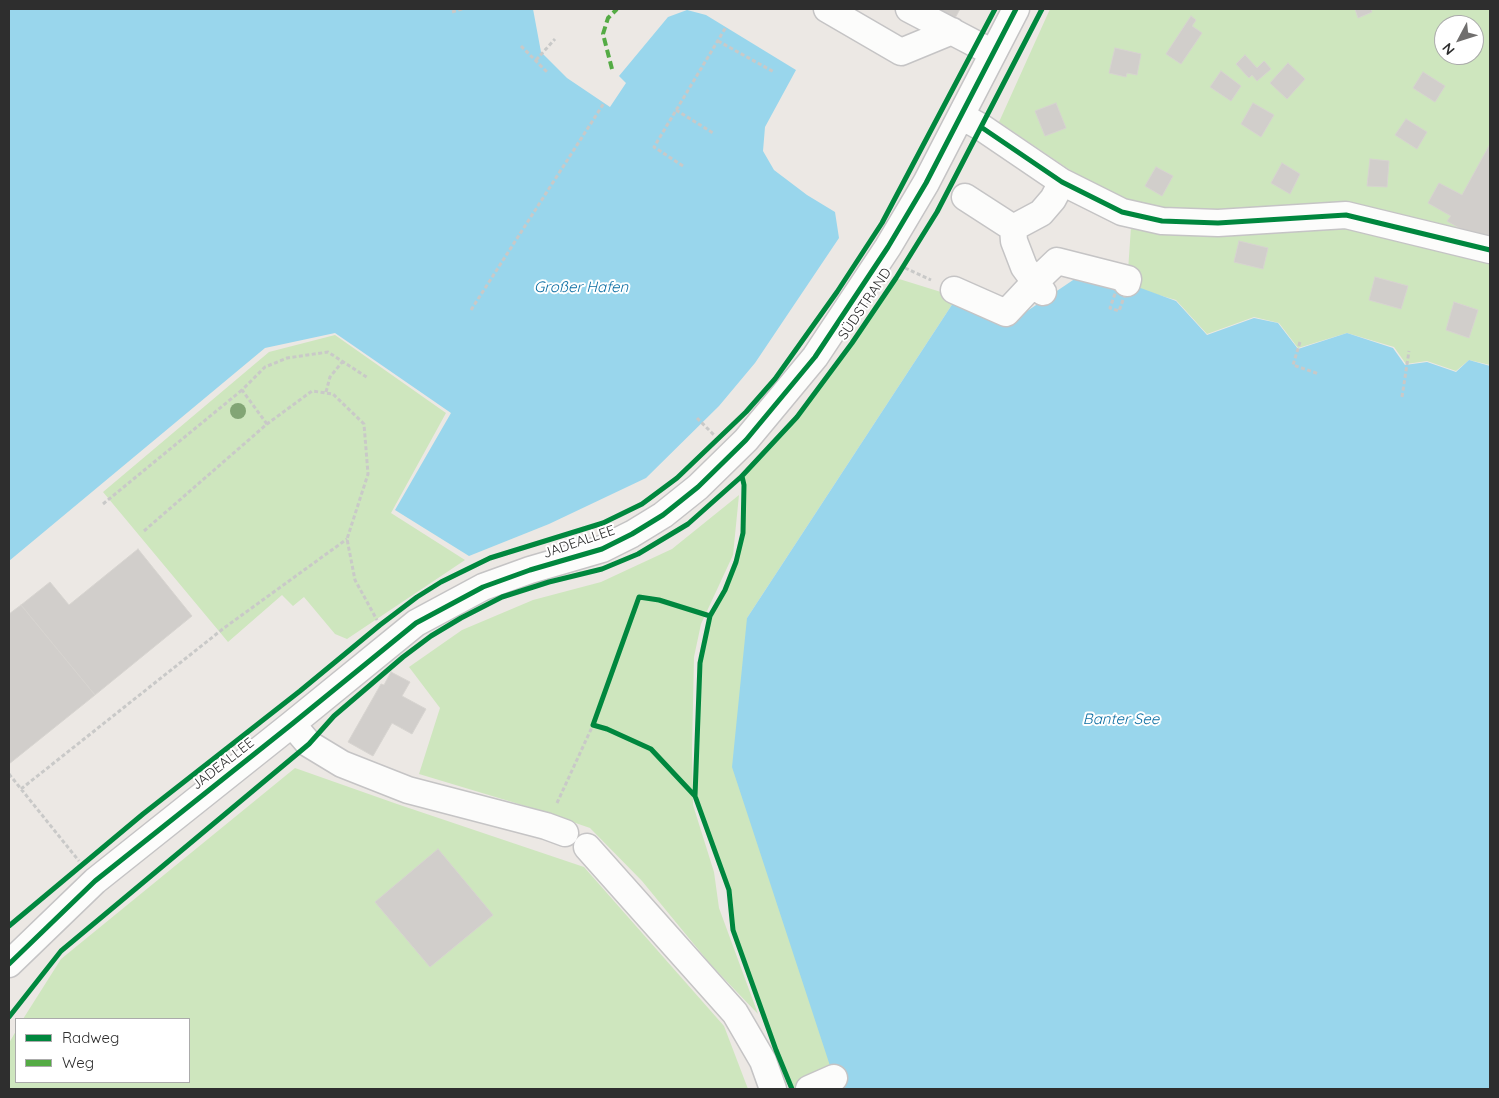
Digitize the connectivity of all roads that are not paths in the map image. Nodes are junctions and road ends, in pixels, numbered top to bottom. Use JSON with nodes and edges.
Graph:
{"nodes":[{"id":1,"x":827,"y":9,"type":"edge"},
{"id":2,"x":910,"y":9,"type":"edge"},
{"id":3,"x":1016,"y":9,"type":"edge"},
{"id":4,"x":952,"y":31,"type":"junction"},
{"id":5,"x":994,"y":53,"type":"junction"},
{"id":6,"x":961,"y":116,"type":"junction"},
{"id":7,"x":1062,"y":182,"type":"junction"},
{"id":8,"x":965,"y":197,"type":"dead end"},
{"id":9,"x":1013,"y":228,"type":"junction"},
{"id":10,"x":1490,"y":250,"type":"edge"},
{"id":11,"x":1127,"y":283,"type":"dead end"},
{"id":12,"x":1039,"y":287,"type":"junction"},
{"id":13,"x":954,"y":290,"type":"dead end"},
{"id":14,"x":292,"y":724,"type":"junction"},
{"id":15,"x":556,"y":830,"type":"road end"},
{"id":16,"x":587,"y":847,"type":"dead end"},
{"id":17,"x":9,"y":964,"type":"edge"},
{"id":18,"x":834,"y":1078,"type":"dead end"},
{"id":19,"x":773,"y":1089,"type":"edge"},
{"id":20,"x":809,"y":1089,"type":"edge"}],
"edges":[{"from":1,"to":4,"type":"street"},
{"from":2,"to":4,"type":"street"},
{"from":3,"to":5,"type":"street","name":"JADEALLEE"},
{"from":4,"to":5,"type":"street"},
{"from":5,"to":6,"type":"street","name":"JADEALLEE"},
{"from":6,"to":7,"type":"street"},
{"from":6,"to":14,"type":"street","name":"JADEALLEE"},
{"from":7,"to":9,"type":"street"},
{"from":7,"to":10,"type":"street"},
{"from":8,"to":9,"type":"street"},
{"from":9,"to":12,"type":"street"},
{"from":11,"to":12,"type":"street"},
{"from":12,"to":13,"type":"street"},
{"from":14,"to":15,"type":"street"},
{"from":14,"to":17,"type":"street","name":"JADEALLEE"},
{"from":16,"to":19,"type":"street"},
{"from":18,"to":20,"type":"street"}]}
